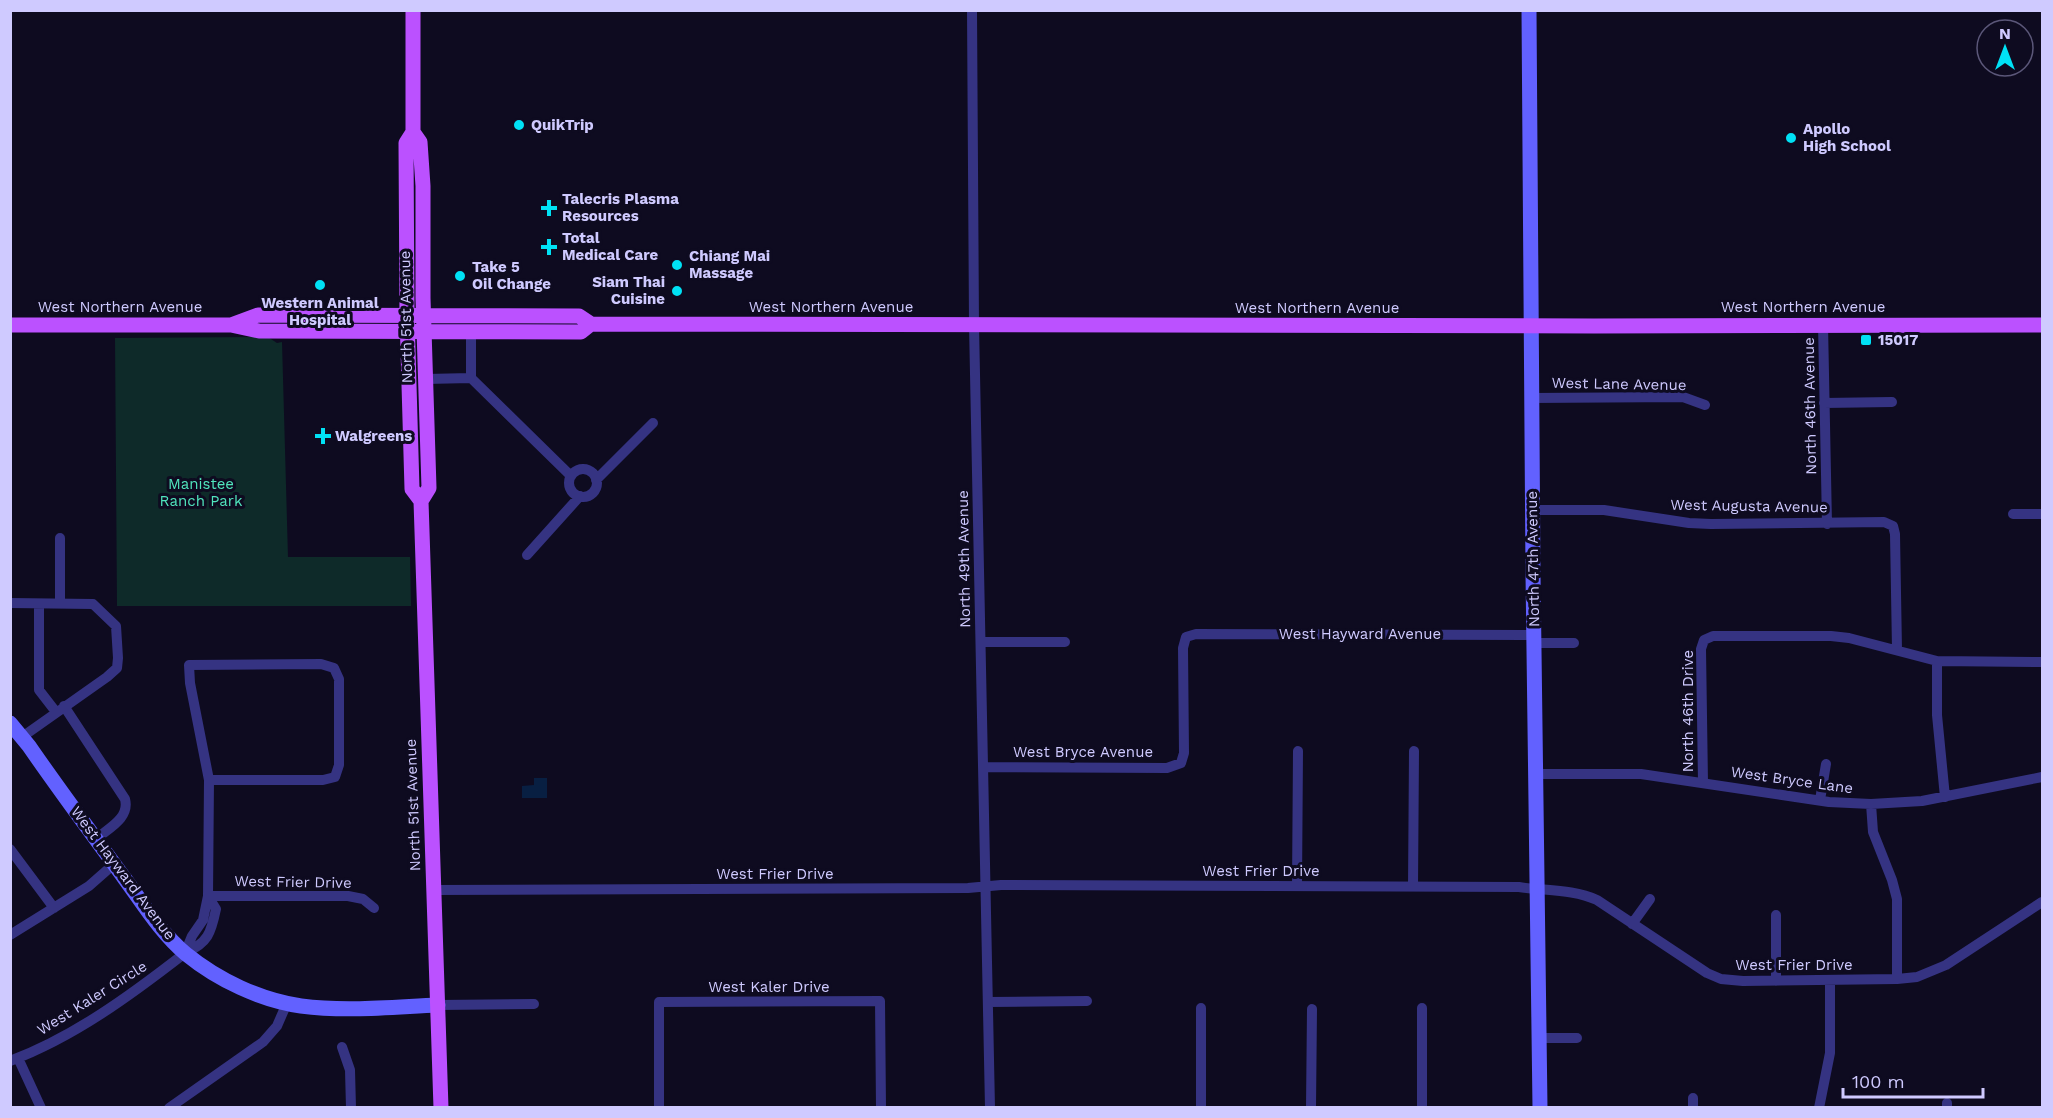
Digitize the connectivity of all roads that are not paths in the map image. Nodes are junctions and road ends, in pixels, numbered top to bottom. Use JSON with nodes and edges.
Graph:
{"nodes":[{"id":1,"x":412,"y":10,"type":"edge"},
{"id":2,"x":972,"y":10,"type":"edge"},
{"id":3,"x":1529,"y":10,"type":"edge"},
{"id":4,"x":413,"y":132,"type":"junction"},
{"id":5,"x":407,"y":315,"type":"junction"},
{"id":6,"x":424,"y":315,"type":"junction"},
{"id":7,"x":591,"y":324,"type":"junction"},
{"id":8,"x":1823,"y":324,"type":"junction"},
{"id":9,"x":10,"y":325,"type":"edge"},
{"id":10,"x":231,"y":325,"type":"junction"},
{"id":11,"x":974,"y":325,"type":"junction"},
{"id":12,"x":2043,"y":325,"type":"edge"},
{"id":13,"x":1531,"y":326,"type":"junction"},
{"id":14,"x":408,"y":332,"type":"junction"},
{"id":15,"x":424,"y":332,"type":"junction"},
{"id":16,"x":471,"y":332,"type":"junction"},
{"id":17,"x":471,"y":378,"type":"junction"},
{"id":18,"x":426,"y":379,"type":"junction"},
{"id":19,"x":1532,"y":398,"type":"junction"},
{"id":20,"x":1892,"y":402,"type":"dead end"},
{"id":21,"x":1824,"y":403,"type":"junction"},
{"id":22,"x":1705,"y":405,"type":"dead end"},
{"id":23,"x":653,"y":423,"type":"dead end"},
{"id":24,"x":571,"y":476,"type":"junction"},
{"id":25,"x":596,"y":480,"type":"junction"},
{"id":26,"x":580,"y":496,"type":"junction"},
{"id":27,"x":421,"y":501,"type":"junction"},
{"id":28,"x":1533,"y":510,"type":"junction"},
{"id":29,"x":2013,"y":514,"type":"dead end"},
{"id":30,"x":2043,"y":514,"type":"edge"},
{"id":31,"x":1827,"y":524,"type":"junction"},
{"id":32,"x":60,"y":538,"type":"dead end"},
{"id":33,"x":527,"y":555,"type":"dead end"},
{"id":34,"x":10,"y":603,"type":"edge"},
{"id":35,"x":39,"y":604,"type":"junction"},
{"id":36,"x":60,"y":604,"type":"junction"},
{"id":37,"x":1535,"y":639,"type":"junction"},
{"id":38,"x":981,"y":642,"type":"junction"},
{"id":39,"x":1065,"y":642,"type":"dead end"},
{"id":40,"x":1574,"y":643,"type":"dead end"},
{"id":41,"x":1897,"y":650,"type":"junction"},
{"id":42,"x":1937,"y":661,"type":"junction"},
{"id":43,"x":2043,"y":662,"type":"edge"},
{"id":44,"x":60,"y":709,"type":"junction"},
{"id":45,"x":10,"y":723,"type":"edge"},
{"id":46,"x":22,"y":737,"type":"junction"},
{"id":47,"x":1298,"y":751,"type":"dead end"},
{"id":48,"x":1414,"y":751,"type":"dead end"},
{"id":49,"x":1181,"y":763,"type":"joint"},
{"id":50,"x":1826,"y":764,"type":"dead end"},
{"id":51,"x":984,"y":767,"type":"junction"},
{"id":52,"x":1536,"y":774,"type":"junction"},
{"id":53,"x":2043,"y":777,"type":"edge"},
{"id":54,"x":209,"y":780,"type":"junction"},
{"id":55,"x":1703,"y":783,"type":"junction"},
{"id":56,"x":1945,"y":797,"type":"junction"},
{"id":57,"x":1820,"y":800,"type":"junction"},
{"id":58,"x":1871,"y":804,"type":"junction"},
{"id":59,"x":96,"y":839,"type":"junction"},
{"id":60,"x":10,"y":849,"type":"edge"},
{"id":61,"x":114,"y":864,"type":"junction"},
{"id":62,"x":1298,"y":886,"type":"junction"},
{"id":63,"x":986,"y":887,"type":"junction"},
{"id":64,"x":1413,"y":887,"type":"junction"},
{"id":65,"x":434,"y":890,"type":"junction"},
{"id":66,"x":1538,"y":890,"type":"junction"},
{"id":67,"x":208,"y":896,"type":"junction"},
{"id":68,"x":1650,"y":898,"type":"dead end"},
{"id":69,"x":2043,"y":902,"type":"edge"},
{"id":70,"x":54,"y":908,"type":"junction"},
{"id":71,"x":374,"y":908,"type":"dead end"},
{"id":72,"x":1776,"y":915,"type":"dead end"},
{"id":73,"x":1632,"y":924,"type":"junction"},
{"id":74,"x":10,"y":935,"type":"edge"},
{"id":75,"x":185,"y":953,"type":"junction"},
{"id":76,"x":1897,"y":979,"type":"junction"},
{"id":77,"x":1830,"y":980,"type":"junction"},
{"id":78,"x":1776,"y":981,"type":"junction"},
{"id":79,"x":1087,"y":1001,"type":"dead end"},
{"id":80,"x":988,"y":1002,"type":"junction"},
{"id":81,"x":287,"y":1003,"type":"junction"},
{"id":82,"x":534,"y":1004,"type":"dead end"},
{"id":83,"x":438,"y":1005,"type":"junction"},
{"id":84,"x":1201,"y":1008,"type":"dead end"},
{"id":85,"x":1422,"y":1008,"type":"dead end"},
{"id":86,"x":1312,"y":1009,"type":"dead end"},
{"id":87,"x":1539,"y":1038,"type":"junction"},
{"id":88,"x":1577,"y":1038,"type":"dead end"},
{"id":89,"x":342,"y":1047,"type":"dead end"},
{"id":90,"x":14,"y":1060,"type":"edge"},
{"id":91,"x":41,"y":1107,"type":"edge"},
{"id":92,"x":169,"y":1107,"type":"edge"},
{"id":93,"x":351,"y":1107,"type":"edge"},
{"id":94,"x":441,"y":1107,"type":"edge"},
{"id":95,"x":659,"y":1107,"type":"edge"},
{"id":96,"x":881,"y":1107,"type":"edge"},
{"id":97,"x":990,"y":1107,"type":"edge"},
{"id":98,"x":1201,"y":1107,"type":"edge"},
{"id":99,"x":1311,"y":1107,"type":"edge"},
{"id":100,"x":1422,"y":1107,"type":"edge"},
{"id":101,"x":1540,"y":1107,"type":"edge"},
{"id":102,"x":1819,"y":1107,"type":"edge"}],
"edges":[{"from":1,"to":4,"type":"main road","name":"North 51st Avenue"},
{"from":2,"to":11,"type":"street","name":"North 49th Avenue"},
{"from":3,"to":13,"type":"street","name":"North 47th Avenue"},
{"from":4,"to":5,"type":"main road","name":"North 51st Avenue"},
{"from":4,"to":6,"type":"main road","name":"North 51st Avenue"},
{"from":5,"to":6,"type":"main road","name":"West Northern Avenue"},
{"from":5,"to":10,"type":"main road","name":"West Northern Avenue"},
{"from":5,"to":14,"type":"main road","name":"North 51st Avenue"},
{"from":6,"to":7,"type":"main road","name":"West Northern Avenue"},
{"from":6,"to":15,"type":"main road","name":"North 51st Avenue"},
{"from":7,"to":11,"type":"main road","name":"West Northern Avenue"},
{"from":7,"to":16,"type":"main road","name":"West Northern Avenue"},
{"from":8,"to":12,"type":"main road","name":"West Northern Avenue"},
{"from":8,"to":13,"type":"main road","name":"West Northern Avenue"},
{"from":8,"to":21,"type":"street","name":"North 46th Avenue"},
{"from":9,"to":10,"type":"main road","name":"West Northern Avenue"},
{"from":10,"to":14,"type":"main road","name":"West Northern Avenue"},
{"from":11,"to":13,"type":"main road","name":"West Northern Avenue"},
{"from":11,"to":38,"type":"street","name":"North 49th Avenue"},
{"from":13,"to":19,"type":"street","name":"North 47th Avenue"},
{"from":14,"to":15,"type":"main road","name":"West Northern Avenue"},
{"from":14,"to":27,"type":"main road","name":"North 51st Avenue"},
{"from":15,"to":16,"type":"main road","name":"West Northern Avenue"},
{"from":15,"to":18,"type":"main road","name":"North 51st Avenue"},
{"from":16,"to":17,"type":"street"},
{"from":17,"to":18,"type":"street"},
{"from":17,"to":24,"type":"street"},
{"from":18,"to":27,"type":"main road","name":"North 51st Avenue"},
{"from":19,"to":22,"type":"street","name":"West Lane Avenue"},
{"from":19,"to":28,"type":"street","name":"North 47th Avenue"},
{"from":20,"to":21,"type":"street"},
{"from":21,"to":31,"type":"street","name":"North 46th Avenue"},
{"from":23,"to":25,"type":"street"},
{"from":24,"to":25,"type":"street"},
{"from":24,"to":26,"type":"street"},
{"from":25,"to":26,"type":"street"},
{"from":26,"to":33,"type":"street"},
{"from":27,"to":65,"type":"main road","name":"North 51st Avenue"},
{"from":28,"to":31,"type":"street","name":"West Augusta Avenue"},
{"from":28,"to":37,"type":"street","name":"North 47th Avenue"},
{"from":29,"to":30,"type":"street"},
{"from":31,"to":41,"type":"street","name":"West Augusta Avenue"},
{"from":32,"to":36,"type":"street"},
{"from":34,"to":35,"type":"street"},
{"from":35,"to":36,"type":"street"},
{"from":35,"to":44,"type":"street"},
{"from":36,"to":44,"type":"street"},
{"from":37,"to":40,"type":"street","name":"West Hayward Avenue"},
{"from":37,"to":49,"type":"street","name":"West Hayward Avenue"},
{"from":37,"to":52,"type":"street","name":"North 47th Avenue"},
{"from":38,"to":39,"type":"street"},
{"from":38,"to":51,"type":"street","name":"North 49th Avenue"},
{"from":41,"to":42,"type":"street"},
{"from":41,"to":55,"type":"street","name":"North 46th Drive"},
{"from":42,"to":43,"type":"street"},
{"from":42,"to":56,"type":"street"},
{"from":44,"to":46,"type":"street"},
{"from":44,"to":59,"type":"street"},
{"from":45,"to":46,"type":"street","name":"West Hayward Avenue"},
{"from":46,"to":59,"type":"street","name":"West Hayward Avenue"},
{"from":47,"to":62,"type":"street"},
{"from":48,"to":64,"type":"street"},
{"from":49,"to":51,"type":"street","name":"West Bryce Avenue"},
{"from":50,"to":57,"type":"street"},
{"from":51,"to":63,"type":"street","name":"North 49th Avenue"},
{"from":52,"to":55,"type":"street","name":"West Bryce Lane"},
{"from":52,"to":66,"type":"street","name":"North 47th Avenue"},
{"from":53,"to":56,"type":"street","name":"West Bryce Lane"},
{"from":54,"to":54,"type":"street","name":"West Kaler Circle"},
{"from":54,"to":67,"type":"street","name":"West Kaler Circle"},
{"from":55,"to":57,"type":"street","name":"West Bryce Lane"},
{"from":56,"to":58,"type":"street","name":"West Bryce Lane"},
{"from":57,"to":58,"type":"street","name":"West Bryce Lane"},
{"from":58,"to":76,"type":"street"},
{"from":59,"to":61,"type":"street","name":"West Hayward Avenue"},
{"from":60,"to":70,"type":"street"},
{"from":61,"to":70,"type":"street"},
{"from":61,"to":75,"type":"street","name":"West Hayward Avenue"},
{"from":62,"to":63,"type":"street","name":"West Frier Drive"},
{"from":62,"to":64,"type":"street","name":"West Frier Drive"},
{"from":63,"to":65,"type":"street","name":"West Frier Drive"},
{"from":63,"to":80,"type":"street","name":"North 49th Avenue"},
{"from":64,"to":66,"type":"street","name":"West Frier Drive"},
{"from":65,"to":83,"type":"main road","name":"North 51st Avenue"},
{"from":66,"to":73,"type":"street","name":"West Frier Drive"},
{"from":66,"to":87,"type":"street","name":"North 47th Avenue"},
{"from":67,"to":71,"type":"street","name":"West Frier Drive"},
{"from":67,"to":75,"type":"street","name":"West Kaler Circle"},
{"from":68,"to":73,"type":"street"},
{"from":69,"to":76,"type":"street","name":"West Frier Drive"},
{"from":70,"to":74,"type":"street"},
{"from":72,"to":78,"type":"street"},
{"from":73,"to":78,"type":"street","name":"West Frier Drive"},
{"from":75,"to":81,"type":"street","name":"West Hayward Avenue"},
{"from":75,"to":90,"type":"street","name":"West Kaler Circle"},
{"from":76,"to":77,"type":"street","name":"West Frier Drive"},
{"from":77,"to":78,"type":"street","name":"West Frier Drive"},
{"from":77,"to":102,"type":"street"},
{"from":79,"to":80,"type":"street"},
{"from":80,"to":97,"type":"street","name":"North 49th Avenue"},
{"from":81,"to":83,"type":"street","name":"West Hayward Avenue"},
{"from":81,"to":92,"type":"street"},
{"from":82,"to":83,"type":"street"},
{"from":83,"to":94,"type":"main road","name":"North 51st Avenue"},
{"from":84,"to":98,"type":"street"},
{"from":85,"to":100,"type":"street"},
{"from":86,"to":99,"type":"street"},
{"from":87,"to":88,"type":"street"},
{"from":87,"to":101,"type":"street","name":"North 47th Avenue"},
{"from":89,"to":93,"type":"street"},
{"from":90,"to":91,"type":"street"},
{"from":95,"to":96,"type":"street","name":"West Kaler Drive"}]}
